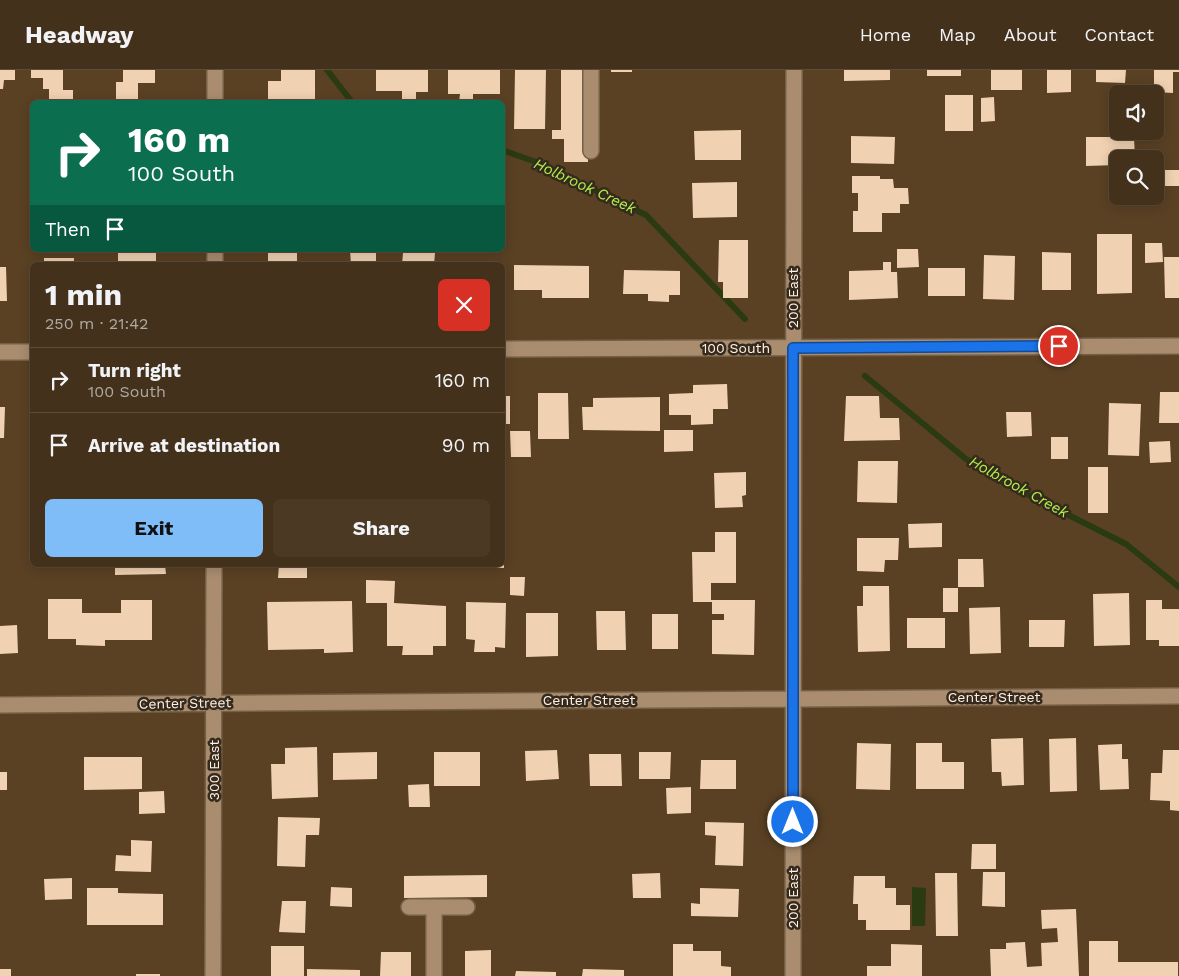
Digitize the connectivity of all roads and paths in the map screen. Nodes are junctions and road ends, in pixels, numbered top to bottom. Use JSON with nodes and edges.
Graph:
{"nodes":[{"id":1,"x":215,"y":70,"type":"edge"},
{"id":2,"x":590,"y":70,"type":"edge"},
{"id":3,"x":794,"y":70,"type":"edge"},
{"id":4,"x":215,"y":100,"type":"edge"},
{"id":5,"x":592,"y":151,"type":"dead end"},
{"id":6,"x":1179,"y":346,"type":"edge"},
{"id":7,"x":793,"y":348,"type":"junction"},
{"id":8,"x":505,"y":349,"type":"edge"},
{"id":9,"x":0,"y":352,"type":"edge"},
{"id":10,"x":30,"y":352,"type":"edge"},
{"id":11,"x":214,"y":567,"type":"edge"},
{"id":12,"x":1179,"y":696,"type":"edge"},
{"id":13,"x":793,"y":699,"type":"junction"},
{"id":14,"x":214,"y":703,"type":"junction"},
{"id":15,"x":0,"y":705,"type":"edge"},
{"id":16,"x":468,"y":906,"type":"dead end"},
{"id":17,"x":409,"y":907,"type":"dead end"},
{"id":18,"x":434,"y":907,"type":"junction"},
{"id":19,"x":213,"y":976,"type":"edge"},
{"id":20,"x":434,"y":976,"type":"edge"},
{"id":21,"x":792,"y":976,"type":"edge"}],
"edges":[{"from":1,"to":4,"type":"street"},
{"from":2,"to":5,"type":"street"},
{"from":3,"to":7,"type":"street","name":"200 East"},
{"from":6,"to":7,"type":"street","name":"100 South"},
{"from":7,"to":8,"type":"street","name":"100 South"},
{"from":7,"to":13,"type":"street","name":"200 East"},
{"from":9,"to":10,"type":"street"},
{"from":11,"to":14,"type":"street","name":"300 East"},
{"from":12,"to":13,"type":"street","name":"Center Street"},
{"from":13,"to":14,"type":"street","name":"Center Street"},
{"from":13,"to":21,"type":"street","name":"200 East"},
{"from":14,"to":15,"type":"street","name":"Center Street"},
{"from":14,"to":19,"type":"street","name":"300 East"},
{"from":16,"to":18,"type":"street"},
{"from":17,"to":18,"type":"street"},
{"from":18,"to":20,"type":"street"}]}
